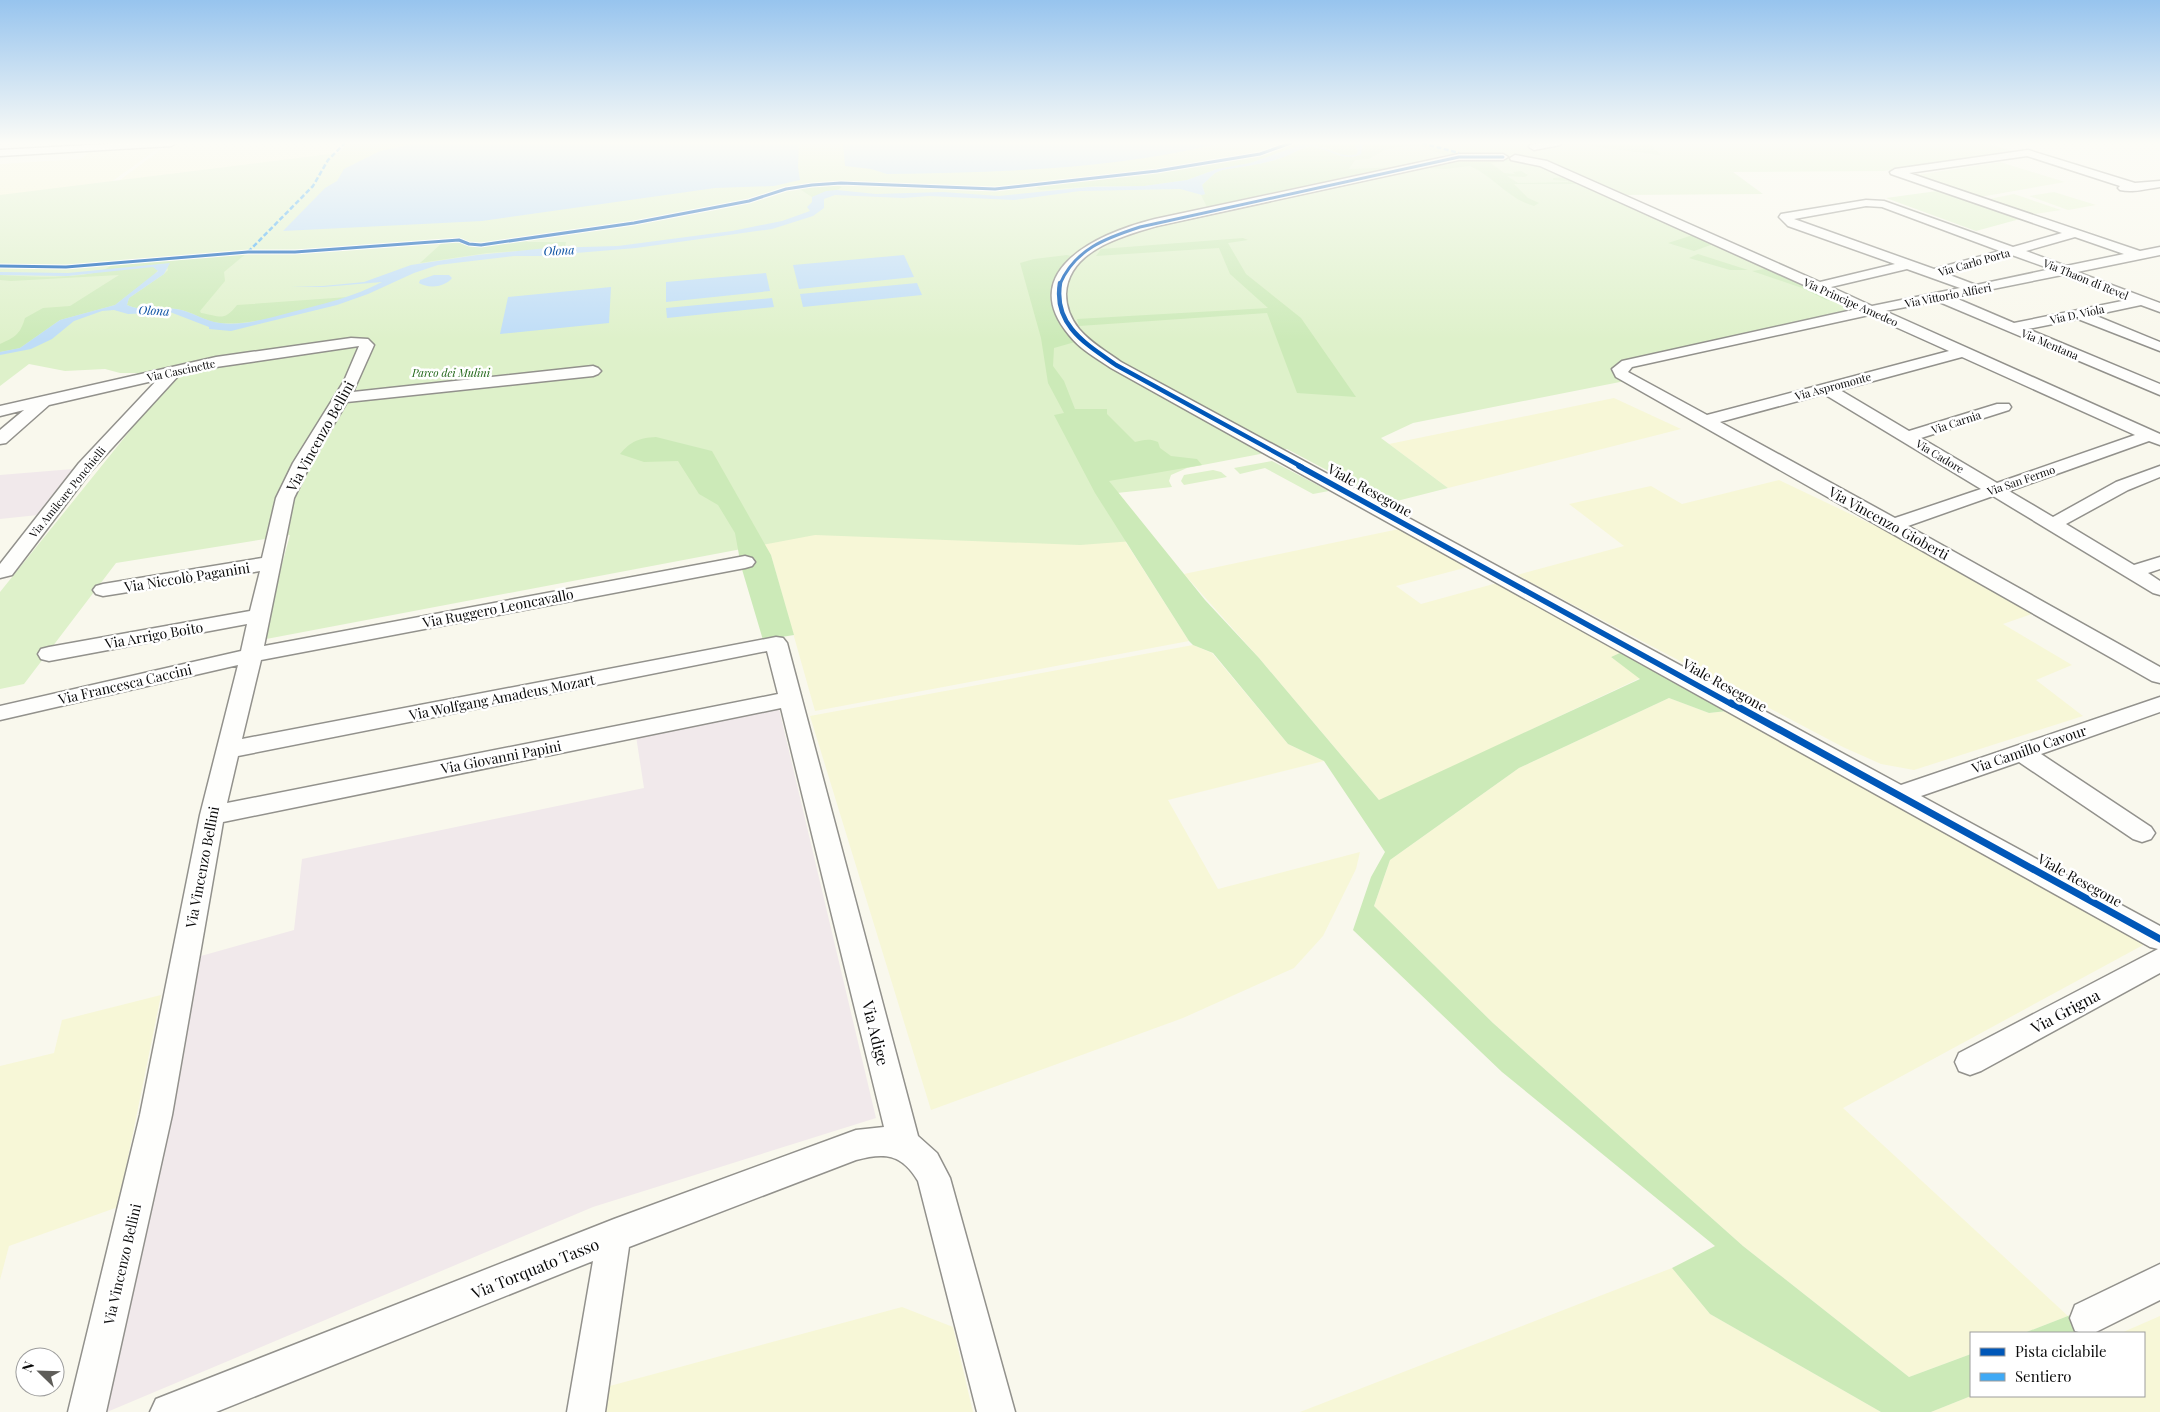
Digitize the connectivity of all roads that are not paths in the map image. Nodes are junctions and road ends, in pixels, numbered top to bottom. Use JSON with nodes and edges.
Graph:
{"nodes":[{"id":1,"x":1222,"y":209,"type":"edge"},
{"id":2,"x":1644,"y":209,"type":"edge"},
{"id":3,"x":1837,"y":209,"type":"edge"},
{"id":4,"x":1892,"y":209,"type":"edge"},
{"id":5,"x":2002,"y":209,"type":"edge"},
{"id":6,"x":2074,"y":234,"type":"junction"},
{"id":7,"x":2013,"y":251,"type":"junction"},
{"id":8,"x":2160,"y":251,"type":"edge"},
{"id":9,"x":2138,"y":255,"type":"junction"},
{"id":10,"x":1906,"y":264,"type":"junction"},
{"id":11,"x":2064,"y":271,"type":"junction"},
{"id":12,"x":1932,"y":274,"type":"junction"},
{"id":13,"x":1817,"y":287,"type":"junction"},
{"id":14,"x":1977,"y":290,"type":"junction"},
{"id":15,"x":1940,"y":298,"type":"junction"},
{"id":16,"x":2142,"y":301,"type":"junction"},
{"id":17,"x":2160,"y":308,"type":"edge"},
{"id":18,"x":1871,"y":310,"type":"junction"},
{"id":19,"x":2079,"y":314,"type":"junction"},
{"id":20,"x":2012,"y":328,"type":"junction"},
{"id":21,"x":363,"y":342,"type":"joint"},
{"id":22,"x":2160,"y":346,"type":"edge"},
{"id":23,"x":1962,"y":352,"type":"junction"},
{"id":24,"x":1620,"y":369,"type":"joint"},
{"id":25,"x":174,"y":370,"type":"junction"},
{"id":26,"x":593,"y":371,"type":"dead end"},
{"id":27,"x":1826,"y":388,"type":"junction"},
{"id":28,"x":2160,"y":390,"type":"edge"},
{"id":29,"x":341,"y":398,"type":"junction"},
{"id":30,"x":44,"y":401,"type":"junction"},
{"id":31,"x":2003,"y":406,"type":"dead end"},
{"id":32,"x":0,"y":411,"type":"edge"},
{"id":33,"x":1705,"y":421,"type":"junction"},
{"id":34,"x":1908,"y":437,"type":"junction"},
{"id":35,"x":2155,"y":438,"type":"edge"},
{"id":36,"x":0,"y":439,"type":"edge"},
{"id":37,"x":2160,"y":470,"type":"edge"},
{"id":38,"x":1995,"y":489,"type":"junction"},
{"id":39,"x":1893,"y":524,"type":"junction"},
{"id":40,"x":2053,"y":524,"type":"junction"},
{"id":41,"x":745,"y":562,"type":"dead end"},
{"id":42,"x":270,"y":563,"type":"junction"},
{"id":43,"x":2160,"y":563,"type":"edge"},
{"id":44,"x":2,"y":571,"type":"edge"},
{"id":45,"x":2132,"y":572,"type":"junction"},
{"id":46,"x":2160,"y":589,"type":"edge"},
{"id":47,"x":103,"y":590,"type":"dead end"},
{"id":48,"x":259,"y":616,"type":"junction"},
{"id":49,"x":776,"y":643,"type":"joint"},
{"id":50,"x":49,"y":654,"type":"dead end"},
{"id":51,"x":250,"y":655,"type":"junction"},
{"id":52,"x":2160,"y":676,"type":"edge"},
{"id":53,"x":790,"y":699,"type":"junction"},
{"id":54,"x":2160,"y":704,"type":"edge"},
{"id":55,"x":0,"y":713,"type":"edge"},
{"id":56,"x":228,"y":750,"type":"junction"},
{"id":57,"x":2022,"y":752,"type":"junction"},
{"id":58,"x":1898,"y":794,"type":"junction"},
{"id":59,"x":212,"y":815,"type":"junction"},
{"id":60,"x":2142,"y":833,"type":"dead end"},
{"id":61,"x":2160,"y":939,"type":"edge"},
{"id":62,"x":2160,"y":960,"type":"edge"},
{"id":63,"x":1970,"y":1062,"type":"dead end"},
{"id":64,"x":904,"y":1145,"type":"junction"},
{"id":65,"x":614,"y":1236,"type":"junction"},
{"id":66,"x":2160,"y":1281,"type":"edge"},
{"id":67,"x":2088,"y":1318,"type":"dead end"},
{"id":68,"x":87,"y":1412,"type":"edge"},
{"id":69,"x":169,"y":1412,"type":"edge"},
{"id":70,"x":586,"y":1412,"type":"edge"},
{"id":71,"x":996,"y":1412,"type":"edge"}],
"edges":[{"from":1,"to":58,"type":"street","name":"Viale Resegone"},
{"from":2,"to":13,"type":"street","name":"Via Principe Amedeo"},
{"from":3,"to":10,"type":"street","name":"Via Thaon di Revel"},
{"from":4,"to":7,"type":"street","name":"Via Thaon di Revel"},
{"from":5,"to":6,"type":"street"},
{"from":6,"to":7,"type":"street","name":"Via Carlo Porta"},
{"from":6,"to":9,"type":"street"},
{"from":7,"to":11,"type":"street","name":"Via Thaon di Revel"},
{"from":7,"to":12,"type":"street","name":"Via Carlo Porta"},
{"from":8,"to":9,"type":"street","name":"Via Vittorio Alfieri"},
{"from":9,"to":11,"type":"street","name":"Via Vittorio Alfieri"},
{"from":10,"to":12,"type":"street"},
{"from":10,"to":13,"type":"street"},
{"from":11,"to":14,"type":"street","name":"Via Vittorio Alfieri"},
{"from":11,"to":16,"type":"street","name":"Via Thaon di Revel"},
{"from":12,"to":14,"type":"street"},
{"from":13,"to":18,"type":"street","name":"Via Principe Amedeo"},
{"from":14,"to":15,"type":"street","name":"Via Vittorio Alfieri"},
{"from":15,"to":18,"type":"street","name":"Via Vittorio Alfieri"},
{"from":15,"to":20,"type":"street","name":"Via Mentana"},
{"from":16,"to":17,"type":"street","name":"Via Thaon di Revel"},
{"from":16,"to":19,"type":"street","name":"Via D. Viola"},
{"from":18,"to":23,"type":"street","name":"Via Principe Amedeo"},
{"from":18,"to":24,"type":"street","name":"Via Vittorio Alfieri"},
{"from":19,"to":20,"type":"street","name":"Via D. Viola"},
{"from":19,"to":22,"type":"street"},
{"from":20,"to":28,"type":"street","name":"Via Mentana"},
{"from":21,"to":25,"type":"street","name":"Via Cascinette"},
{"from":21,"to":29,"type":"street","name":"Via Vincenzo Bellini"},
{"from":23,"to":27,"type":"street","name":"Via Aspromonte"},
{"from":23,"to":35,"type":"street","name":"Via Principe Amedeo"},
{"from":24,"to":33,"type":"street","name":"Via Vincenzo Gioberti"},
{"from":25,"to":30,"type":"street","name":"Via Cascinette"},
{"from":25,"to":44,"type":"street","name":"Via Amilcare Ponchielli"},
{"from":26,"to":29,"type":"street"},
{"from":27,"to":33,"type":"street","name":"Via Aspromonte"},
{"from":27,"to":34,"type":"street","name":"Via Cadore"},
{"from":29,"to":42,"type":"street","name":"Via Vincenzo Bellini"},
{"from":30,"to":32,"type":"street","name":"Via Cascinette"},
{"from":30,"to":36,"type":"street"},
{"from":31,"to":34,"type":"street","name":"Via Carnia"},
{"from":33,"to":39,"type":"street","name":"Via Vincenzo Gioberti"},
{"from":34,"to":38,"type":"street","name":"Via Cadore"},
{"from":35,"to":38,"type":"street","name":"Via San Fermo"},
{"from":37,"to":40,"type":"street"},
{"from":38,"to":39,"type":"street","name":"Via San Fermo"},
{"from":38,"to":40,"type":"street","name":"Via Cadore"},
{"from":39,"to":52,"type":"street","name":"Via Vincenzo Gioberti"},
{"from":40,"to":45,"type":"street","name":"Via Cadore"},
{"from":41,"to":51,"type":"street","name":"Via Ruggero Leoncavallo"},
{"from":42,"to":47,"type":"street","name":"Via Niccolò Paganini"},
{"from":42,"to":48,"type":"street","name":"Via Vincenzo Bellini"},
{"from":43,"to":45,"type":"street"},
{"from":45,"to":46,"type":"street","name":"Via Cadore"},
{"from":48,"to":50,"type":"street","name":"Via Arrigo Boito"},
{"from":48,"to":51,"type":"street","name":"Via Vincenzo Bellini"},
{"from":49,"to":53,"type":"street","name":"Via Adige"},
{"from":49,"to":56,"type":"street","name":"Via Wolfgang Amadeus Mozart"},
{"from":51,"to":55,"type":"street","name":"Via Francesca Caccini"},
{"from":51,"to":56,"type":"street","name":"Via Vincenzo Bellini"},
{"from":53,"to":59,"type":"street","name":"Via Giovanni Papini"},
{"from":53,"to":64,"type":"street","name":"Via Adige"},
{"from":54,"to":57,"type":"street","name":"Via Camillo Cavour"},
{"from":56,"to":59,"type":"street","name":"Via Vincenzo Bellini"},
{"from":57,"to":58,"type":"street","name":"Via Camillo Cavour"},
{"from":57,"to":60,"type":"street"},
{"from":58,"to":61,"type":"street","name":"Viale Resegone"},
{"from":59,"to":68,"type":"street","name":"Via Vincenzo Bellini"},
{"from":62,"to":63,"type":"street","name":"Via Grigna"},
{"from":64,"to":65,"type":"street","name":"Via Torquato Tasso"},
{"from":64,"to":71,"type":"street"},
{"from":65,"to":69,"type":"street","name":"Via Torquato Tasso"},
{"from":65,"to":70,"type":"street"},
{"from":66,"to":67,"type":"street"}]}
